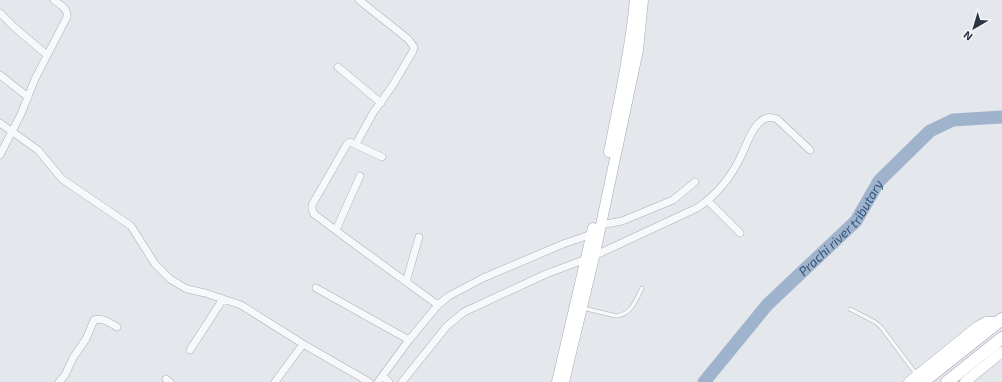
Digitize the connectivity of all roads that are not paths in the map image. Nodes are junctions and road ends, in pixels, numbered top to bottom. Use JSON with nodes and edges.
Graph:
{"nodes":[{"id":1,"x":54,"y":0,"type":"edge"},
{"id":2,"x":359,"y":0,"type":"edge"},
{"id":3,"x":635,"y":0,"type":"edge"},
{"id":4,"x":643,"y":0,"type":"edge"},
{"id":5,"x":0,"y":13,"type":"edge"},
{"id":6,"x":47,"y":55,"type":"junction"},
{"id":7,"x":338,"y":67,"type":"dead end"},
{"id":8,"x":0,"y":75,"type":"edge"},
{"id":9,"x":28,"y":97,"type":"junction"},
{"id":10,"x":381,"y":103,"type":"junction"},
{"id":11,"x":0,"y":123,"type":"edge"},
{"id":12,"x":13,"y":132,"type":"junction"},
{"id":13,"x":356,"y":144,"type":"junction"},
{"id":14,"x":810,"y":150,"type":"dead end"},
{"id":15,"x":0,"y":155,"type":"edge"},
{"id":16,"x":382,"y":157,"type":"dead end"},
{"id":17,"x":360,"y":176,"type":"dead end"},
{"id":18,"x":695,"y":182,"type":"dead end"},
{"id":19,"x":708,"y":201,"type":"junction"},
{"id":20,"x":336,"y":230,"type":"junction"},
{"id":21,"x":595,"y":233,"type":"junction"},
{"id":22,"x":740,"y":233,"type":"dead end"},
{"id":23,"x":419,"y":237,"type":"dead end"},
{"id":24,"x":590,"y":256,"type":"junction"},
{"id":25,"x":406,"y":282,"type":"junction"},
{"id":26,"x":316,"y":288,"type":"dead end"},
{"id":27,"x":642,"y":288,"type":"dead end"},
{"id":28,"x":223,"y":299,"type":"junction"},
{"id":29,"x":438,"y":305,"type":"junction"},
{"id":30,"x":582,"y":308,"type":"junction"},
{"id":31,"x":850,"y":310,"type":"dead end"},
{"id":32,"x":1000,"y":321,"type":"edge"},
{"id":33,"x":117,"y":327,"type":"dead end"},
{"id":34,"x":1002,"y":338,"type":"edge"},
{"id":35,"x":409,"y":340,"type":"junction"},
{"id":36,"x":303,"y":344,"type":"junction"},
{"id":37,"x":190,"y":350,"type":"dead end"},
{"id":38,"x":1002,"y":352,"type":"edge"},
{"id":39,"x":921,"y":379,"type":"edge"},
{"id":40,"x":384,"y":380,"type":"edge"},
{"id":41,"x":59,"y":382,"type":"edge"},
{"id":42,"x":275,"y":382,"type":"edge"},
{"id":43,"x":369,"y":382,"type":"edge"},
{"id":44,"x":402,"y":382,"type":"edge"},
{"id":45,"x":556,"y":382,"type":"edge"},
{"id":46,"x":564,"y":382,"type":"edge"},
{"id":47,"x":909,"y":382,"type":"edge"},
{"id":48,"x":947,"y":382,"type":"edge"},
{"id":49,"x":965,"y":382,"type":"edge"}],
"edges":[{"from":1,"to":6,"type":"street"},
{"from":2,"to":10,"type":"street"},
{"from":3,"to":21,"type":"main road"},
{"from":4,"to":21,"type":"main road"},
{"from":5,"to":6,"type":"street"},
{"from":6,"to":9,"type":"street"},
{"from":7,"to":10,"type":"street"},
{"from":8,"to":9,"type":"street"},
{"from":9,"to":12,"type":"street"},
{"from":10,"to":13,"type":"street"},
{"from":11,"to":12,"type":"street"},
{"from":12,"to":15,"type":"street"},
{"from":12,"to":28,"type":"street"},
{"from":13,"to":16,"type":"street"},
{"from":13,"to":20,"type":"street"},
{"from":14,"to":19,"type":"street"},
{"from":17,"to":20,"type":"street"},
{"from":18,"to":21,"type":"street"},
{"from":19,"to":22,"type":"street"},
{"from":19,"to":24,"type":"street"},
{"from":20,"to":25,"type":"street"},
{"from":21,"to":24,"type":"main road"},
{"from":21,"to":29,"type":"street"},
{"from":23,"to":25,"type":"street"},
{"from":24,"to":30,"type":"main road"},
{"from":24,"to":44,"type":"street"},
{"from":24,"to":45,"type":"main road"},
{"from":25,"to":29,"type":"street"},
{"from":26,"to":35,"type":"street"},
{"from":27,"to":30,"type":"lane"},
{"from":28,"to":36,"type":"street"},
{"from":28,"to":37,"type":"street"},
{"from":29,"to":35,"type":"street"},
{"from":30,"to":46,"type":"main road"},
{"from":31,"to":39,"type":"lane"},
{"from":32,"to":39,"type":"highway"},
{"from":33,"to":41,"type":"street"},
{"from":34,"to":48,"type":"highway"},
{"from":35,"to":40,"type":"street"},
{"from":36,"to":42,"type":"street"},
{"from":36,"to":43,"type":"street"},
{"from":38,"to":49,"type":"main road"},
{"from":39,"to":47,"type":"main road"}]}
